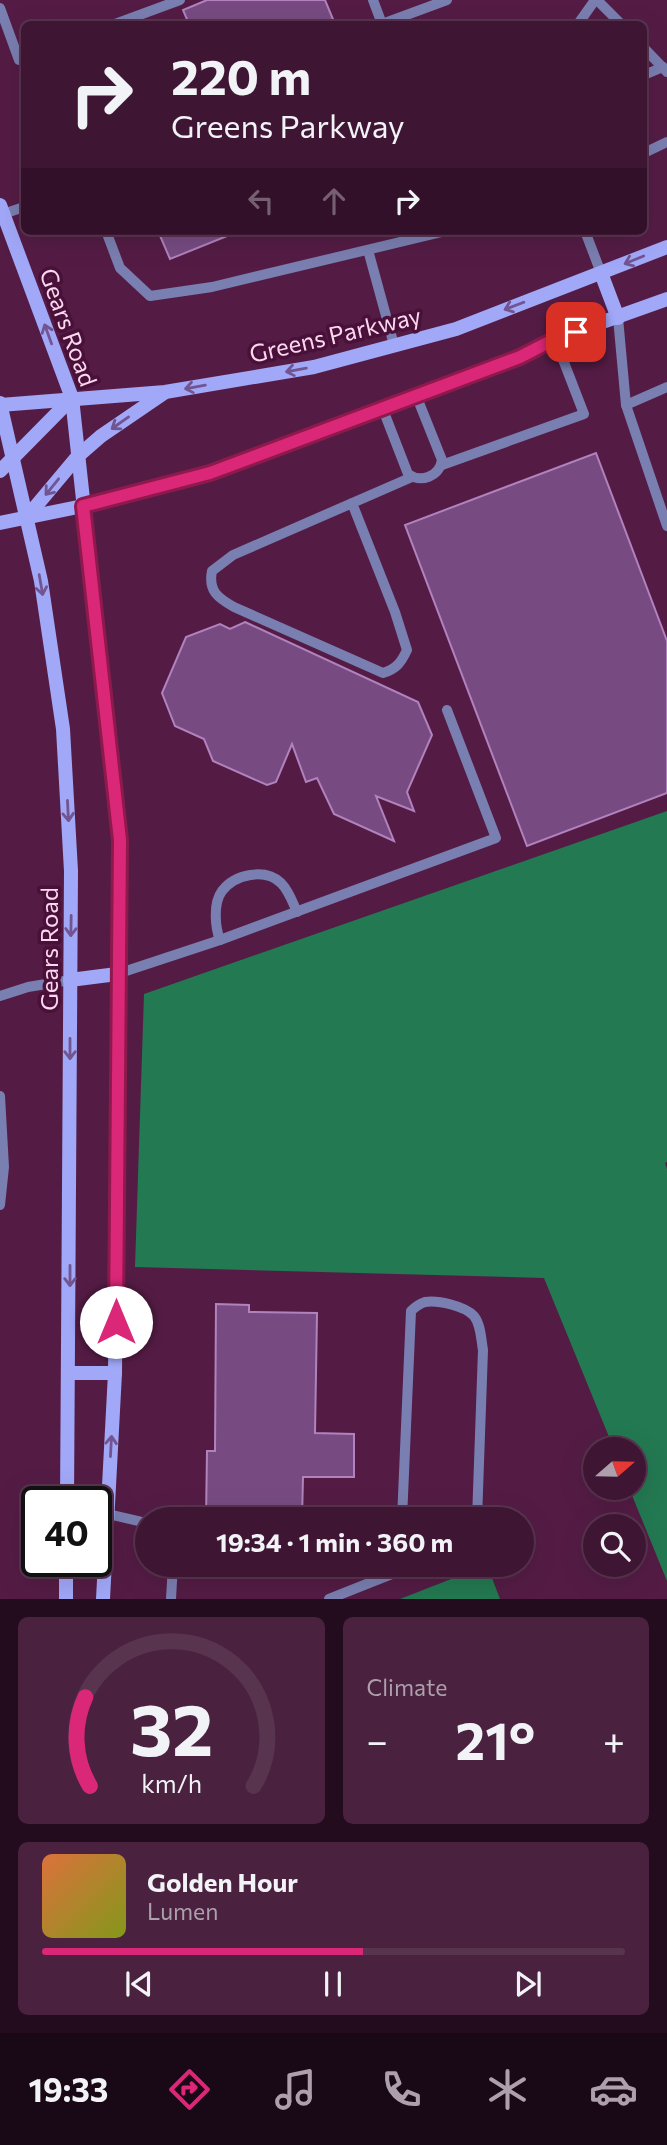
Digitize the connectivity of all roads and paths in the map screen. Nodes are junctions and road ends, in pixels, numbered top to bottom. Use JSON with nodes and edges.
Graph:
{"nodes":[{"id":1,"x":180,"y":0,"type":"edge"},
{"id":2,"x":373,"y":0,"type":"edge"},
{"id":3,"x":447,"y":0,"type":"edge"},
{"id":4,"x":596,"y":0,"type":"edge"},
{"id":5,"x":0,"y":8,"type":"edge"},
{"id":6,"x":123,"y":21,"type":"edge"},
{"id":7,"x":381,"y":21,"type":"edge"},
{"id":8,"x":390,"y":21,"type":"edge"},
{"id":9,"x":580,"y":21,"type":"edge"},
{"id":10,"x":618,"y":21,"type":"edge"},
{"id":11,"x":647,"y":51,"type":"edge"},
{"id":12,"x":21,"y":59,"type":"edge"},
{"id":13,"x":665,"y":70,"type":"edge"},
{"id":14,"x":647,"y":74,"type":"edge"},
{"id":15,"x":667,"y":142,"type":"edge"},
{"id":16,"x":647,"y":152,"type":"edge"},
{"id":17,"x":21,"y":207,"type":"edge"},
{"id":18,"x":2,"y":209,"type":"edge"},
{"id":19,"x":108,"y":235,"type":"edge"},
{"id":20,"x":430,"y":235,"type":"edge"},
{"id":21,"x":587,"y":235,"type":"edge"},
{"id":22,"x":667,"y":247,"type":"edge"},
{"id":23,"x":368,"y":250,"type":"junction"},
{"id":24,"x":601,"y":273,"type":"junction"},
{"id":25,"x":667,"y":299,"type":"edge"},
{"id":26,"x":618,"y":318,"type":"junction"},
{"id":27,"x":555,"y":339,"type":"junction"},
{"id":28,"x":394,"y":345,"type":"junction"},
{"id":29,"x":667,"y":387,"type":"edge"},
{"id":30,"x":165,"y":392,"type":"junction"},
{"id":31,"x":416,"y":395,"type":"junction"},
{"id":32,"x":72,"y":398,"type":"junction"},
{"id":33,"x":0,"y":405,"type":"edge"},
{"id":34,"x":626,"y":405,"type":"junction"},
{"id":35,"x":382,"y":407,"type":"junction"},
{"id":36,"x":78,"y":456,"type":"junction"},
{"id":37,"x":13,"y":458,"type":"junction"},
{"id":38,"x":442,"y":465,"type":"junction"},
{"id":39,"x":0,"y":471,"type":"edge"},
{"id":40,"x":412,"y":477,"type":"junction"},
{"id":41,"x":352,"y":503,"type":"junction"},
{"id":42,"x":83,"y":506,"type":"junction"},
{"id":43,"x":26,"y":518,"type":"junction"},
{"id":44,"x":0,"y":523,"type":"edge"},
{"id":45,"x":667,"y":526,"type":"edge"},
{"id":46,"x":447,"y":710,"type":"dead end"},
{"id":47,"x":297,"y":912,"type":"junction"},
{"id":48,"x":220,"y":940,"type":"junction"},
{"id":49,"x":117,"y":974,"type":"junction"},
{"id":50,"x":70,"y":980,"type":"junction"},
{"id":51,"x":0,"y":996,"type":"edge"},
{"id":52,"x":0,"y":1096,"type":"edge"},
{"id":53,"x":0,"y":1205,"type":"edge"},
{"id":54,"x":69,"y":1373,"type":"junction"},
{"id":55,"x":116,"y":1373,"type":"junction"},
{"id":56,"x":67,"y":1486,"type":"edge"},
{"id":57,"x":110,"y":1486,"type":"edge"},
{"id":58,"x":403,"y":1507,"type":"edge"},
{"id":59,"x":477,"y":1507,"type":"edge"},
{"id":60,"x":112,"y":1515,"type":"edge"},
{"id":61,"x":135,"y":1520,"type":"edge"},
{"id":62,"x":66,"y":1577,"type":"edge"},
{"id":63,"x":104,"y":1577,"type":"edge"},
{"id":64,"x":172,"y":1577,"type":"edge"},
{"id":65,"x":379,"y":1577,"type":"edge"},
{"id":66,"x":66,"y":1599,"type":"edge"},
{"id":67,"x":103,"y":1599,"type":"edge"},
{"id":68,"x":171,"y":1599,"type":"edge"},
{"id":69,"x":329,"y":1599,"type":"edge"}],
"edges":[{"from":1,"to":6,"type":"lane"},
{"from":2,"to":7,"type":"lane"},
{"from":3,"to":8,"type":"lane"},
{"from":4,"to":9,"type":"lane"},
{"from":4,"to":10,"type":"lane"},
{"from":5,"to":12,"type":"lane"},
{"from":11,"to":13,"type":"lane"},
{"from":13,"to":14,"type":"lane"},
{"from":15,"to":16,"type":"lane"},
{"from":17,"to":18,"type":"lane"},
{"from":32,"to":18,"type":"street","name":"Gears Road","one_way":true},
{"from":19,"to":23,"type":"lane"},
{"from":20,"to":23,"type":"lane"},
{"from":21,"to":24,"type":"lane"},
{"from":22,"to":24,"type":"street","name":"Greens Parkway","one_way":true},
{"from":23,"to":28,"type":"lane"},
{"from":24,"to":26,"type":"street"},
{"from":24,"to":28,"type":"street","name":"Greens Parkway","one_way":true},
{"from":25,"to":26,"type":"street"},
{"from":26,"to":27,"type":"street"},
{"from":26,"to":34,"type":"lane"},
{"from":27,"to":31,"type":"street"},
{"from":27,"to":38,"type":"lane"},
{"from":28,"to":30,"type":"street","name":"Greens Parkway","one_way":true},
{"from":29,"to":34,"type":"lane"},
{"from":30,"to":32,"type":"street","name":"Greens Parkway"},
{"from":30,"to":36,"type":"street","one_way":true},
{"from":31,"to":35,"type":"street"},
{"from":31,"to":38,"type":"lane"},
{"from":32,"to":33,"type":"street","name":"Greens Parkway"},
{"from":32,"to":36,"type":"street","name":"Gears Road"},
{"from":32,"to":37,"type":"street"},
{"from":33,"to":37,"type":"street","name":"Gears Road"},
{"from":34,"to":45,"type":"lane"},
{"from":35,"to":40,"type":"lane"},
{"from":35,"to":42,"type":"street"},
{"from":36,"to":42,"type":"street","name":"Gears Road"},
{"from":36,"to":43,"type":"street","one_way":true},
{"from":37,"to":39,"type":"street"},
{"from":37,"to":43,"type":"street","name":"Gears Road"},
{"from":38,"to":40,"type":"lane"},
{"from":40,"to":41,"type":"lane"},
{"from":41,"to":41,"type":"lane"},
{"from":42,"to":43,"type":"street"},
{"from":42,"to":49,"type":"street","name":"Gears Road"},
{"from":43,"to":44,"type":"street"},
{"from":43,"to":50,"type":"street","name":"Gears Road","one_way":true},
{"from":46,"to":47,"type":"lane"},
{"from":47,"to":48,"type":"lane"},
{"from":47,"to":48,"type":"lane"},
{"from":48,"to":49,"type":"lane"},
{"from":49,"to":50,"type":"street"},
{"from":49,"to":55,"type":"street","name":"Gears Road"},
{"from":50,"to":51,"type":"lane"},
{"from":50,"to":54,"type":"street","name":"Gears Road","one_way":true},
{"from":52,"to":53,"type":"lane"},
{"from":54,"to":55,"type":"street"},
{"from":54,"to":56,"type":"street","name":"Gears Road"},
{"from":57,"to":55,"type":"street","name":"Gears Road","one_way":true},
{"from":58,"to":59,"type":"lane"},
{"from":60,"to":61,"type":"lane"},
{"from":62,"to":66,"type":"street"},
{"from":63,"to":67,"type":"street","name":"Gears Road"},
{"from":64,"to":68,"type":"lane"},
{"from":65,"to":69,"type":"lane"}]}
